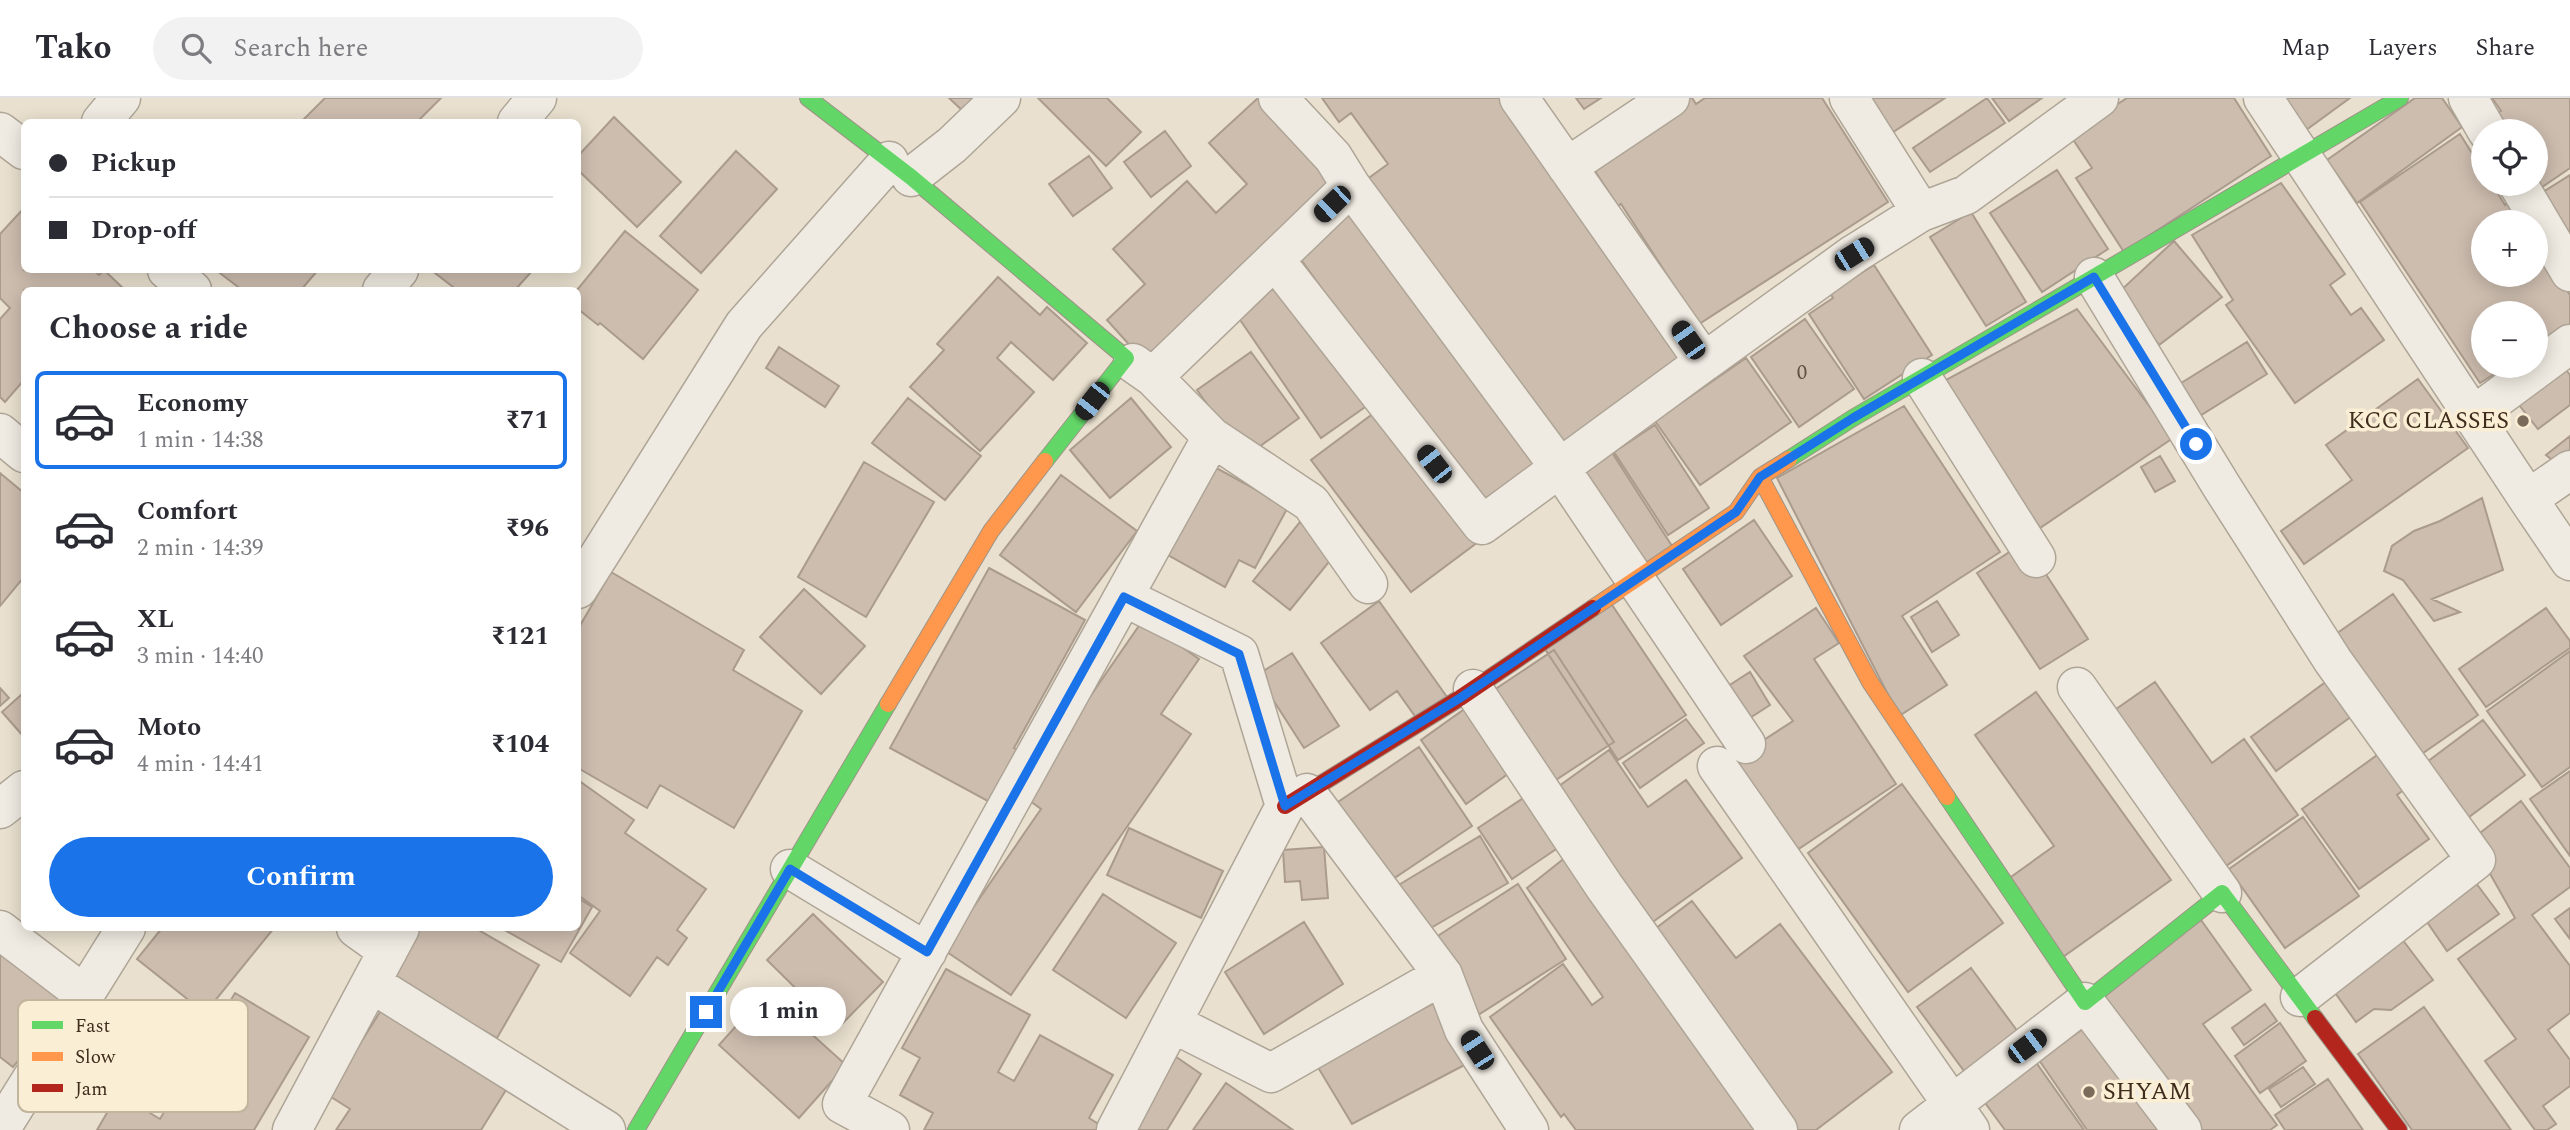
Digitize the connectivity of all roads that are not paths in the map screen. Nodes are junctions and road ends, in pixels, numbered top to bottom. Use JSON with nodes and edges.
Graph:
{"nodes":[{"id":1,"x":121,"y":98,"type":"edge"},
{"id":2,"x":537,"y":98,"type":"edge"},
{"id":3,"x":808,"y":98,"type":"edge"},
{"id":4,"x":1001,"y":98,"type":"edge"},
{"id":5,"x":1278,"y":98,"type":"edge"},
{"id":6,"x":1519,"y":98,"type":"edge"},
{"id":7,"x":1670,"y":98,"type":"edge"},
{"id":8,"x":1849,"y":98,"type":"edge"},
{"id":9,"x":2099,"y":98,"type":"edge"},
{"id":10,"x":2263,"y":98,"type":"edge"},
{"id":11,"x":2400,"y":98,"type":"edge"},
{"id":12,"x":2468,"y":98,"type":"edge"},
{"id":13,"x":104,"y":119,"type":"edge"},
{"id":14,"x":520,"y":119,"type":"edge"},
{"id":15,"x":2480,"y":119,"type":"edge"},
{"id":16,"x":0,"y":132,"type":"edge"},
{"id":17,"x":21,"y":148,"type":"edge"},
{"id":18,"x":2300,"y":156,"type":"junction"},
{"id":19,"x":1567,"y":167,"type":"junction"},
{"id":20,"x":900,"y":169,"type":"junction"},
{"id":21,"x":1351,"y":186,"type":"junction"},
{"id":22,"x":2525,"y":196,"type":"edge"},
{"id":23,"x":1921,"y":212,"type":"junction"},
{"id":24,"x":1275,"y":260,"type":"junction"},
{"id":25,"x":2570,"y":272,"type":"edge"},
{"id":26,"x":171,"y":273,"type":"edge"},
{"id":27,"x":396,"y":273,"type":"edge"},
{"id":28,"x":2094,"y":277,"type":"junction"},
{"id":29,"x":188,"y":287,"type":"edge"},
{"id":30,"x":385,"y":287,"type":"edge"},
{"id":31,"x":2570,"y":344,"type":"edge"},
{"id":32,"x":1704,"y":362,"type":"junction"},
{"id":33,"x":1140,"y":367,"type":"junction"},
{"id":34,"x":1922,"y":378,"type":"junction"},
{"id":35,"x":2473,"y":416,"type":"junction"},
{"id":36,"x":0,"y":433,"type":"edge"},
{"id":37,"x":1212,"y":438,"type":"junction"},
{"id":38,"x":21,"y":450,"type":"edge"},
{"id":39,"x":1560,"y":468,"type":"junction"},
{"id":40,"x":2570,"y":470,"type":"edge"},
{"id":41,"x":1760,"y":477,"type":"junction"},
{"id":42,"x":2528,"y":499,"type":"junction"},
{"id":43,"x":2036,"y":558,"type":"dead end"},
{"id":44,"x":2570,"y":561,"type":"edge"},
{"id":45,"x":1637,"y":580,"type":"junction"},
{"id":46,"x":581,"y":584,"type":"edge"},
{"id":47,"x":1368,"y":584,"type":"dead end"},
{"id":48,"x":1124,"y":597,"type":"junction"},
{"id":49,"x":2077,"y":687,"type":"dead end"},
{"id":50,"x":1473,"y":689,"type":"junction"},
{"id":51,"x":21,"y":792,"type":"edge"},
{"id":52,"x":1296,"y":800,"type":"junction"},
{"id":53,"x":0,"y":809,"type":"edge"},
{"id":54,"x":790,"y":869,"type":"junction"},
{"id":55,"x":2222,"y":893,"type":"junction"},
{"id":56,"x":0,"y":930,"type":"edge"},
{"id":57,"x":124,"y":931,"type":"edge"},
{"id":58,"x":359,"y":931,"type":"edge"},
{"id":59,"x":927,"y":952,"type":"junction"},
{"id":60,"x":386,"y":954,"type":"edge"},
{"id":61,"x":1443,"y":975,"type":"junction"},
{"id":62,"x":85,"y":995,"type":"junction"},
{"id":63,"x":2300,"y":997,"type":"junction"},
{"id":64,"x":82,"y":1000,"type":"edge"},
{"id":65,"x":2085,"y":1002,"type":"junction"},
{"id":66,"x":1172,"y":1023,"type":"junction"},
{"id":67,"x":18,"y":1101,"type":"edge"},
{"id":68,"x":835,"y":1117,"type":"edge"},
{"id":69,"x":1960,"y":1117,"type":"edge"},
{"id":70,"x":0,"y":1130,"type":"edge"},
{"id":71,"x":292,"y":1130,"type":"edge"},
{"id":72,"x":606,"y":1130,"type":"edge"},
{"id":73,"x":636,"y":1130,"type":"edge"},
{"id":74,"x":890,"y":1130,"type":"edge"},
{"id":75,"x":1116,"y":1130,"type":"edge"},
{"id":76,"x":1529,"y":1130,"type":"edge"},
{"id":77,"x":1778,"y":1130,"type":"edge"},
{"id":78,"x":1919,"y":1130,"type":"edge"},
{"id":79,"x":2182,"y":1130,"type":"edge"},
{"id":80,"x":2399,"y":1130,"type":"edge"}],
"edges":[{"from":1,"to":13,"type":"street"},
{"from":2,"to":14,"type":"street"},
{"from":3,"to":20,"type":"street"},
{"from":4,"to":20,"type":"street"},
{"from":5,"to":21,"type":"street"},
{"from":6,"to":19,"type":"street"},
{"from":7,"to":19,"type":"street"},
{"from":8,"to":23,"type":"street"},
{"from":9,"to":23,"type":"street"},
{"from":10,"to":18,"type":"street"},
{"from":11,"to":18,"type":"street"},
{"from":12,"to":15,"type":"street"},
{"from":16,"to":17,"type":"street"},
{"from":18,"to":28,"type":"street"},
{"from":18,"to":35,"type":"street"},
{"from":19,"to":32,"type":"street"},
{"from":20,"to":33,"type":"street"},
{"from":20,"to":46,"type":"street"},
{"from":21,"to":24,"type":"street"},
{"from":21,"to":39,"type":"street"},
{"from":22,"to":25,"type":"street"},
{"from":23,"to":32,"type":"street"},
{"from":24,"to":33,"type":"street"},
{"from":24,"to":39,"type":"street"},
{"from":26,"to":29,"type":"street"},
{"from":27,"to":30,"type":"street"},
{"from":28,"to":34,"type":"street"},
{"from":28,"to":63,"type":"street"},
{"from":31,"to":35,"type":"street"},
{"from":32,"to":39,"type":"street"},
{"from":33,"to":37,"type":"street"},
{"from":33,"to":54,"type":"street"},
{"from":34,"to":41,"type":"street"},
{"from":34,"to":43,"type":"street"},
{"from":35,"to":42,"type":"street"},
{"from":36,"to":38,"type":"street"},
{"from":37,"to":47,"type":"street"},
{"from":37,"to":48,"type":"street"},
{"from":39,"to":45,"type":"street"},
{"from":40,"to":42,"type":"street"},
{"from":41,"to":45,"type":"street"},
{"from":41,"to":65,"type":"street"},
{"from":42,"to":44,"type":"street"},
{"from":45,"to":50,"type":"street"},
{"from":45,"to":69,"type":"street"},
{"from":48,"to":52,"type":"street"},
{"from":48,"to":59,"type":"street"},
{"from":49,"to":55,"type":"street"},
{"from":50,"to":52,"type":"street"},
{"from":50,"to":77,"type":"street"},
{"from":51,"to":53,"type":"street"},
{"from":52,"to":61,"type":"street"},
{"from":52,"to":66,"type":"street"},
{"from":54,"to":59,"type":"street"},
{"from":54,"to":73,"type":"street"},
{"from":55,"to":63,"type":"street"},
{"from":55,"to":65,"type":"street"},
{"from":56,"to":62,"type":"street"},
{"from":57,"to":62,"type":"street"},
{"from":58,"to":60,"type":"street"},
{"from":59,"to":68,"type":"street"},
{"from":60,"to":71,"type":"street"},
{"from":60,"to":72,"type":"street"},
{"from":61,"to":66,"type":"street"},
{"from":61,"to":76,"type":"street"},
{"from":62,"to":64,"type":"street"},
{"from":63,"to":80,"type":"street"},
{"from":65,"to":69,"type":"street"},
{"from":65,"to":79,"type":"street"},
{"from":66,"to":75,"type":"street"},
{"from":67,"to":70,"type":"street"},
{"from":68,"to":74,"type":"street"},
{"from":69,"to":78,"type":"street"}]}
